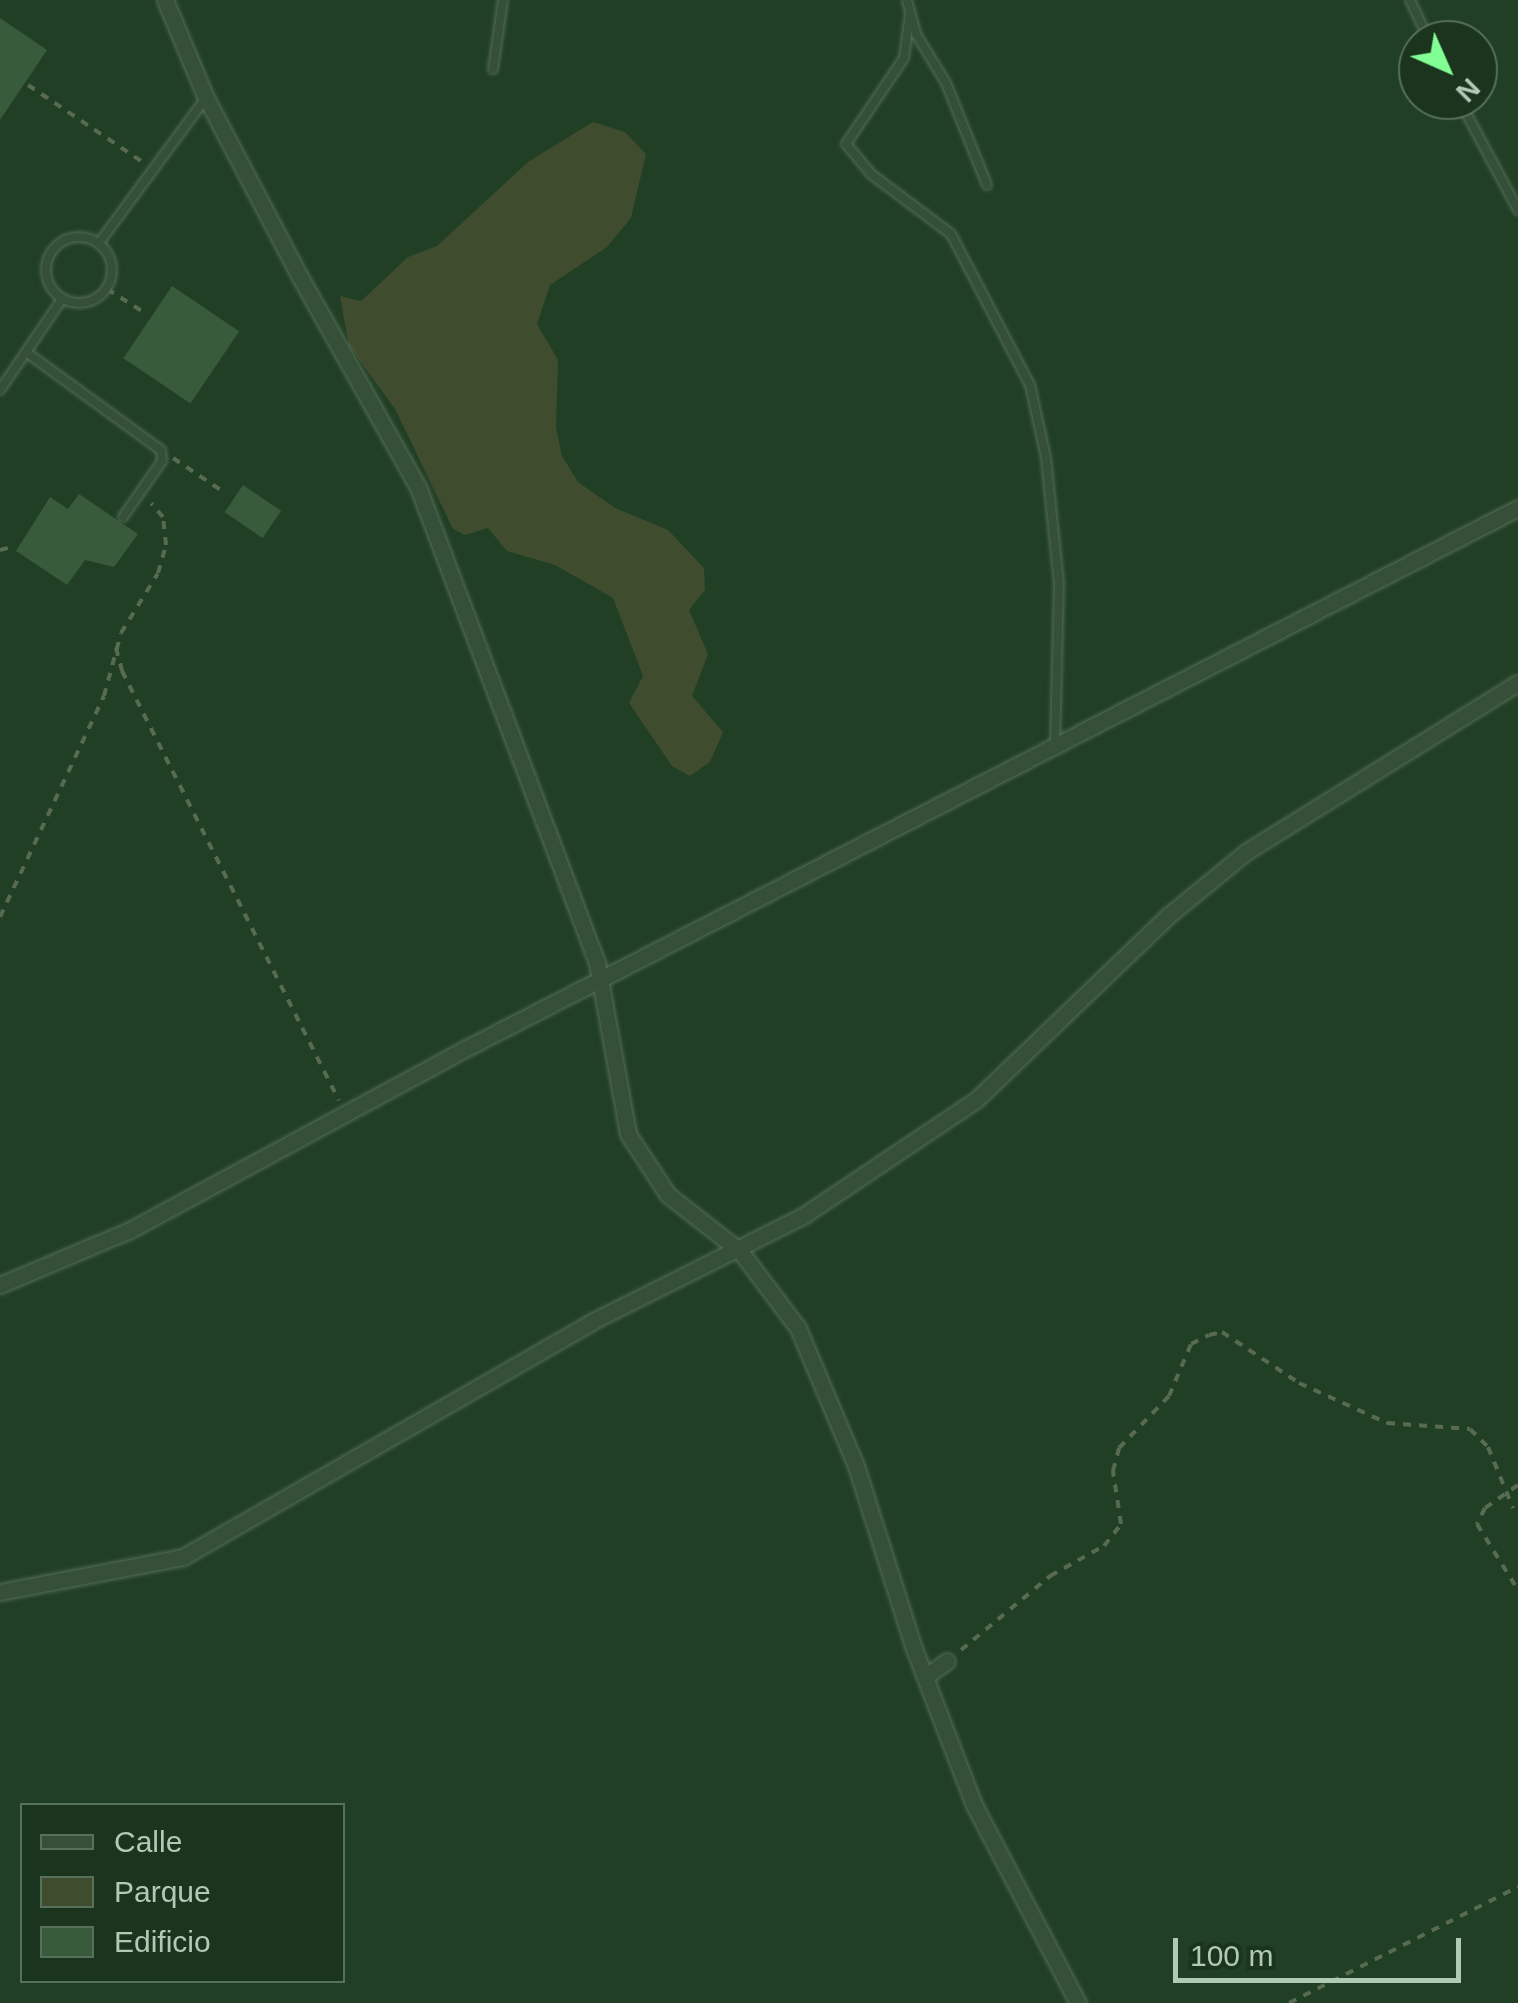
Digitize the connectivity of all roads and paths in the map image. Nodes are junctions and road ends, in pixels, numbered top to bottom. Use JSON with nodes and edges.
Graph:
{"nodes":[{"id":1,"x":165,"y":0,"type":"edge"},
{"id":2,"x":504,"y":0,"type":"edge"},
{"id":3,"x":907,"y":0,"type":"edge"},
{"id":4,"x":910,"y":14,"type":"junction"},
{"id":5,"x":493,"y":69,"type":"dead end"},
{"id":6,"x":28,"y":85,"type":"dead end"},
{"id":7,"x":206,"y":98,"type":"junction"},
{"id":8,"x":1469,"y":120,"type":"edge"},
{"id":9,"x":153,"y":170,"type":"junction"},
{"id":10,"x":987,"y":185,"type":"dead end"},
{"id":11,"x":1518,"y":210,"type":"edge"},
{"id":12,"x":99,"y":243,"type":"junction"},
{"id":13,"x":107,"y":288,"type":"junction"},
{"id":14,"x":62,"y":299,"type":"junction"},
{"id":15,"x":145,"y":313,"type":"dead end"},
{"id":16,"x":26,"y":352,"type":"junction"},
{"id":17,"x":0,"y":390,"type":"edge"},
{"id":18,"x":161,"y":450,"type":"junction"},
{"id":19,"x":225,"y":493,"type":"dead end"},
{"id":20,"x":139,"y":494,"type":"junction"},
{"id":21,"x":1518,"y":508,"type":"edge"},
{"id":22,"x":124,"y":517,"type":"dead end"},
{"id":23,"x":11,"y":548,"type":"dead end"},
{"id":24,"x":0,"y":550,"type":"edge"},
{"id":25,"x":116,"y":648,"type":"junction"},
{"id":26,"x":1518,"y":683,"type":"edge"},
{"id":27,"x":1055,"y":742,"type":"junction"},
{"id":28,"x":0,"y":917,"type":"edge"},
{"id":29,"x":600,"y":982,"type":"junction"},
{"id":30,"x":347,"y":1112,"type":"junction"},
{"id":31,"x":740,"y":1250,"type":"junction"},
{"id":32,"x":0,"y":1285,"type":"edge"},
{"id":33,"x":1518,"y":1486,"type":"edge"},
{"id":34,"x":1508,"y":1492,"type":"junction"},
{"id":35,"x":1513,"y":1508,"type":"dead end"},
{"id":36,"x":1518,"y":1590,"type":"edge"},
{"id":37,"x":0,"y":1592,"type":"edge"},
{"id":38,"x":947,"y":1661,"type":"joint"},
{"id":39,"x":925,"y":1676,"type":"junction"},
{"id":40,"x":1518,"y":1887,"type":"edge"},
{"id":41,"x":1078,"y":2003,"type":"edge"},
{"id":42,"x":1289,"y":2003,"type":"edge"}],
"edges":[{"from":1,"to":7,"type":"street"},
{"from":2,"to":5,"type":"lane"},
{"from":3,"to":4,"type":"lane"},
{"from":4,"to":10,"type":"lane"},
{"from":4,"to":27,"type":"lane"},
{"from":6,"to":9,"type":"path"},
{"from":7,"to":9,"type":"lane"},
{"from":7,"to":29,"type":"street"},
{"from":8,"to":11,"type":"lane"},
{"from":9,"to":12,"type":"lane"},
{"from":12,"to":13,"type":"lane"},
{"from":12,"to":14,"type":"lane"},
{"from":13,"to":14,"type":"lane"},
{"from":13,"to":15,"type":"path"},
{"from":14,"to":16,"type":"lane"},
{"from":16,"to":17,"type":"lane"},
{"from":16,"to":18,"type":"lane"},
{"from":18,"to":19,"type":"path"},
{"from":18,"to":20,"type":"lane"},
{"from":20,"to":22,"type":"lane"},
{"from":20,"to":25,"type":"path"},
{"from":21,"to":27,"type":"street"},
{"from":23,"to":24,"type":"path"},
{"from":25,"to":28,"type":"path"},
{"from":25,"to":30,"type":"path"},
{"from":26,"to":31,"type":"street"},
{"from":27,"to":29,"type":"street"},
{"from":29,"to":30,"type":"street"},
{"from":29,"to":31,"type":"street"},
{"from":30,"to":32,"type":"street"},
{"from":31,"to":37,"type":"street"},
{"from":31,"to":39,"type":"street"},
{"from":33,"to":34,"type":"path"},
{"from":34,"to":35,"type":"path"},
{"from":34,"to":36,"type":"path"},
{"from":34,"to":38,"type":"path"},
{"from":38,"to":39,"type":"street"},
{"from":39,"to":41,"type":"street"},
{"from":40,"to":42,"type":"path"}]}
